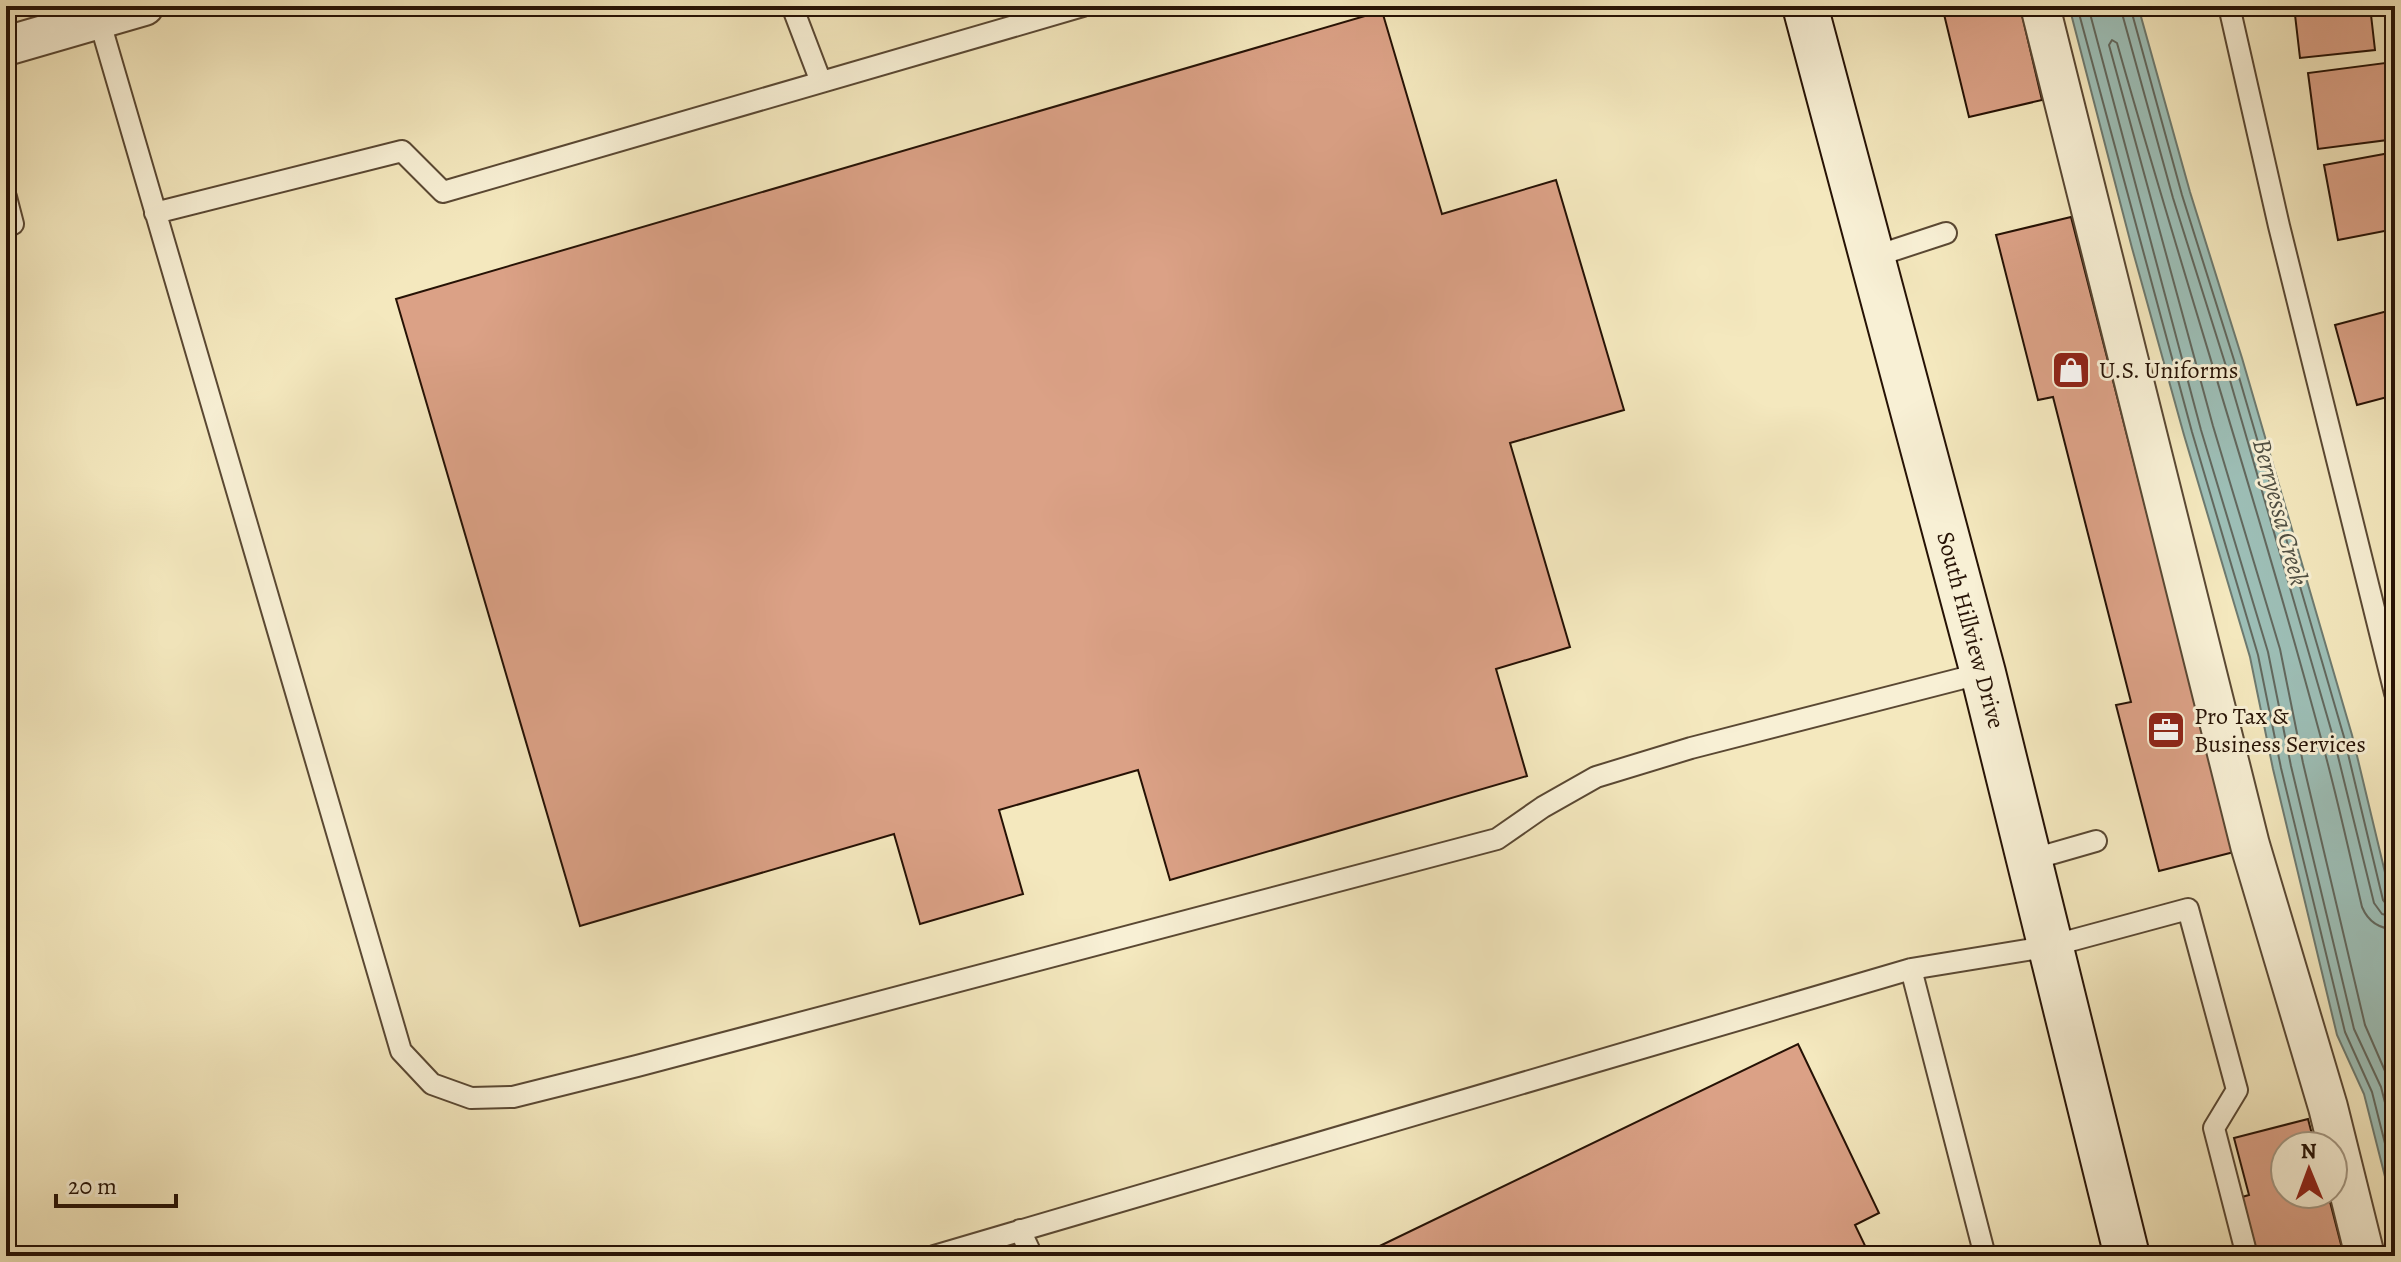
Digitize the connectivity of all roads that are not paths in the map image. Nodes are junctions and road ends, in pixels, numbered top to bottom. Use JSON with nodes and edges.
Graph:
{"nodes":[{"id":1,"x":144,"y":6,"type":"edge"},
{"id":2,"x":792,"y":6,"type":"edge"},
{"id":3,"x":1083,"y":6,"type":"edge"},
{"id":4,"x":1805,"y":6,"type":"edge"},
{"id":5,"x":2040,"y":6,"type":"edge"},
{"id":6,"x":2229,"y":6,"type":"edge"},
{"id":7,"x":99,"y":19,"type":"junction"},
{"id":8,"x":6,"y":46,"type":"edge"},
{"id":9,"x":821,"y":82,"type":"junction"},
{"id":10,"x":6,"y":197,"type":"edge"},
{"id":11,"x":155,"y":213,"type":"junction"},
{"id":12,"x":6,"y":227,"type":"edge"},
{"id":13,"x":1946,"y":233,"type":"dead end"},
{"id":14,"x":1873,"y":257,"type":"junction"},
{"id":15,"x":1983,"y":673,"type":"junction"},
{"id":16,"x":2395,"y":693,"type":"edge"},
{"id":17,"x":2096,"y":841,"type":"dead end"},
{"id":18,"x":2030,"y":860,"type":"junction"},
{"id":19,"x":2051,"y":946,"type":"junction"},
{"id":20,"x":1911,"y":969,"type":"junction"},
{"id":21,"x":1020,"y":1230,"type":"junction"},
{"id":22,"x":934,"y":1256,"type":"edge"},
{"id":23,"x":1032,"y":1256,"type":"edge"},
{"id":24,"x":1985,"y":1256,"type":"edge"},
{"id":25,"x":2127,"y":1256,"type":"edge"},
{"id":26,"x":2247,"y":1256,"type":"edge"},
{"id":27,"x":2365,"y":1256,"type":"edge"}],
"edges":[{"from":1,"to":7,"type":"street"},
{"from":2,"to":9,"type":"lane"},
{"from":3,"to":9,"type":"lane"},
{"from":4,"to":14,"type":"street","name":"South Hillview Drive"},
{"from":5,"to":27,"type":"street"},
{"from":6,"to":16,"type":"lane"},
{"from":7,"to":8,"type":"street"},
{"from":7,"to":11,"type":"lane"},
{"from":9,"to":11,"type":"lane"},
{"from":10,"to":12,"type":"lane"},
{"from":11,"to":15,"type":"lane"},
{"from":13,"to":14,"type":"lane"},
{"from":14,"to":15,"type":"street","name":"South Hillview Drive"},
{"from":15,"to":18,"type":"street","name":"South Hillview Drive"},
{"from":17,"to":18,"type":"lane"},
{"from":18,"to":19,"type":"street","name":"South Hillview Drive"},
{"from":19,"to":20,"type":"lane"},
{"from":19,"to":25,"type":"street","name":"South Hillview Drive"},
{"from":19,"to":26,"type":"lane"},
{"from":20,"to":21,"type":"lane"},
{"from":20,"to":24,"type":"lane"},
{"from":21,"to":22,"type":"lane"},
{"from":21,"to":23,"type":"lane"}]}
